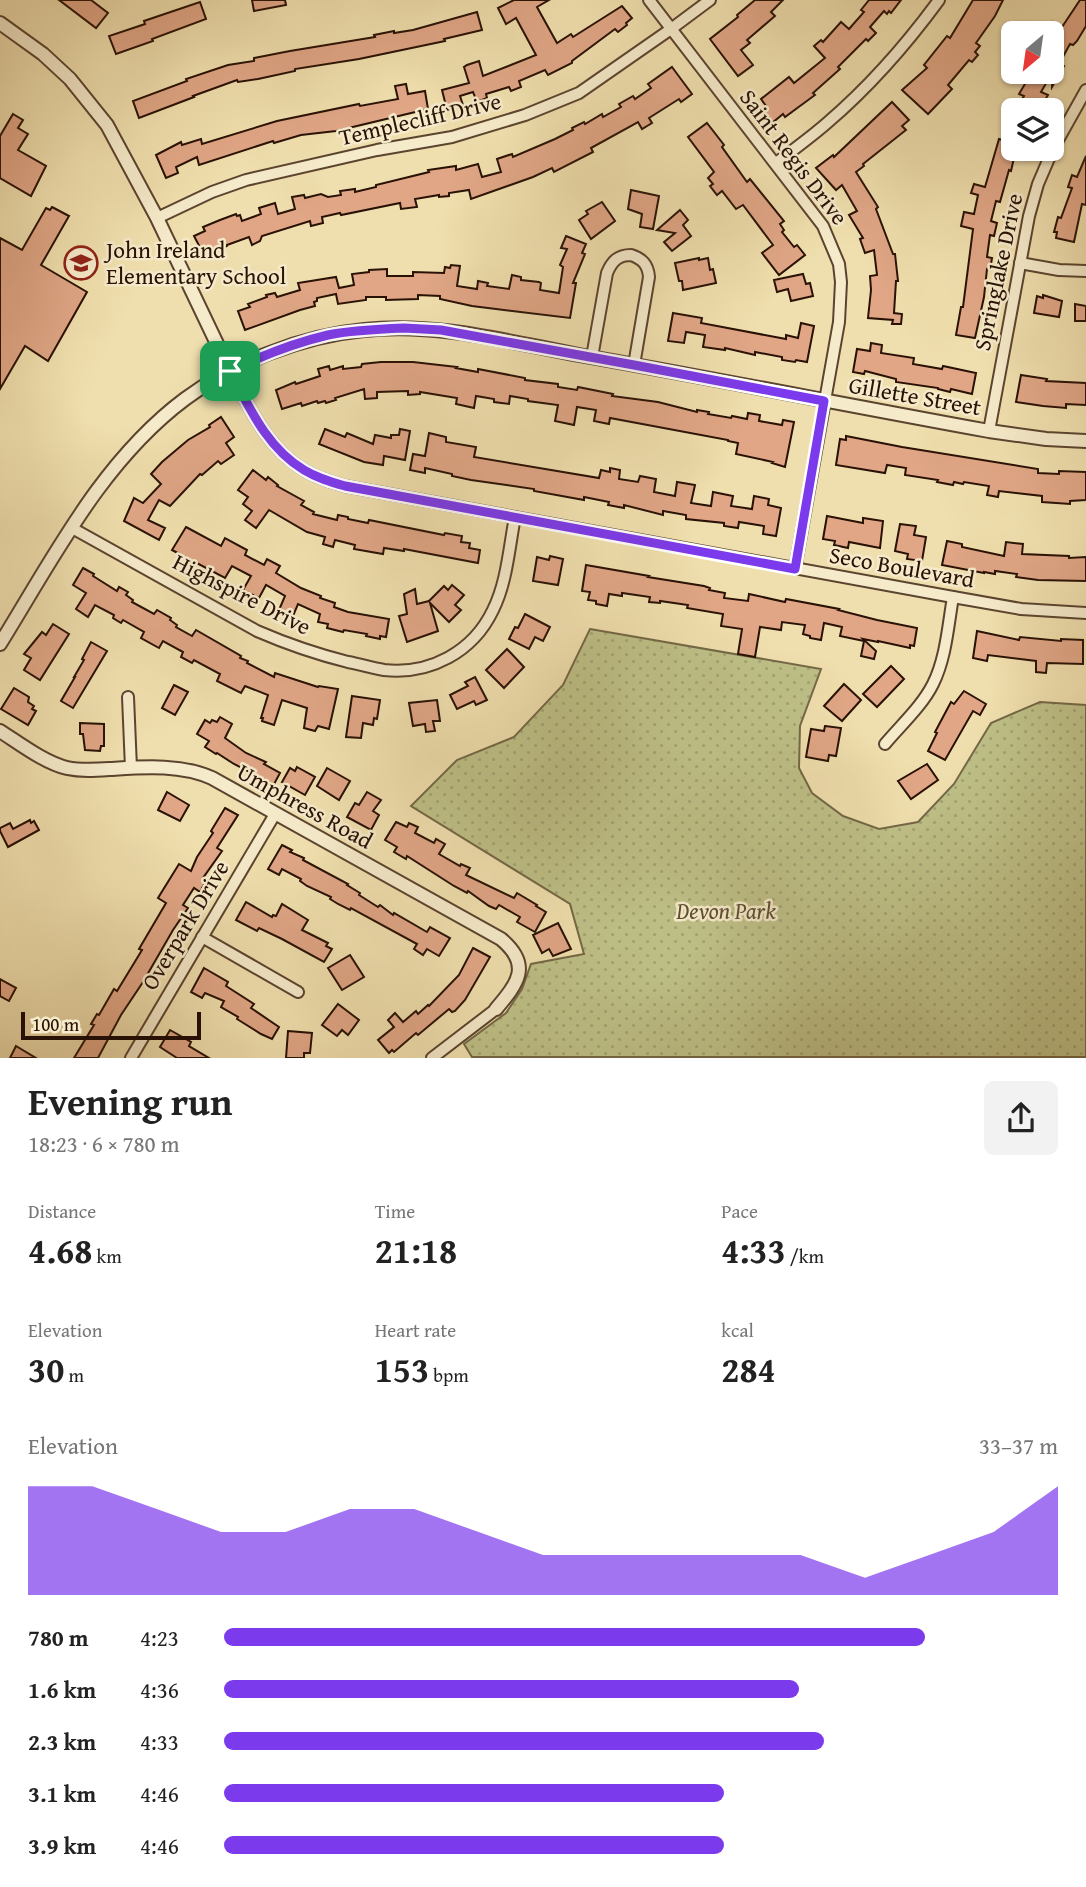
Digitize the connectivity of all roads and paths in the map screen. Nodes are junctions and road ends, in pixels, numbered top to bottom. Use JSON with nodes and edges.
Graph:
{"nodes":[{"id":1,"x":649,"y":0,"type":"edge"},
{"id":2,"x":710,"y":0,"type":"edge"},
{"id":3,"x":939,"y":0,"type":"edge"},
{"id":4,"x":0,"y":23,"type":"edge"},
{"id":5,"x":671,"y":29,"type":"junction"},
{"id":6,"x":1086,"y":90,"type":"edge"},
{"id":7,"x":776,"y":163,"type":"junction"},
{"id":8,"x":157,"y":218,"type":"junction"},
{"id":9,"x":1020,"y":263,"type":"junction"},
{"id":10,"x":1086,"y":271,"type":"edge"},
{"id":11,"x":592,"y":357,"type":"junction"},
{"id":12,"x":634,"y":365,"type":"junction"},
{"id":13,"x":230,"y":371,"type":"junction"},
{"id":14,"x":824,"y":401,"type":"junction"},
{"id":15,"x":989,"y":431,"type":"junction"},
{"id":16,"x":1086,"y":441,"type":"edge"},
{"id":17,"x":515,"y":517,"type":"junction"},
{"id":18,"x":72,"y":528,"type":"junction"},
{"id":19,"x":795,"y":569,"type":"junction"},
{"id":20,"x":953,"y":597,"type":"junction"},
{"id":21,"x":1086,"y":612,"type":"edge"},
{"id":22,"x":0,"y":644,"type":"edge"},
{"id":23,"x":128,"y":697,"type":"dead end"},
{"id":24,"x":0,"y":731,"type":"edge"},
{"id":25,"x":885,"y":744,"type":"dead end"},
{"id":26,"x":131,"y":768,"type":"junction"},
{"id":27,"x":275,"y":814,"type":"junction"},
{"id":28,"x":202,"y":937,"type":"junction"},
{"id":29,"x":298,"y":992,"type":"dead end"},
{"id":30,"x":496,"y":1009,"type":"joint"},
{"id":31,"x":131,"y":1058,"type":"edge"},
{"id":32,"x":432,"y":1058,"type":"edge"}],
"edges":[{"from":1,"to":5,"type":"street","name":"Saint Regis Drive"},
{"from":2,"to":5,"type":"street","name":"Templecliff Drive"},
{"from":3,"to":7,"type":"street"},
{"from":4,"to":8,"type":"street","name":"Seco Boulevard"},
{"from":5,"to":7,"type":"street","name":"Saint Regis Drive"},
{"from":5,"to":8,"type":"street","name":"Templecliff Drive"},
{"from":6,"to":9,"type":"street","name":"Springlake Drive"},
{"from":7,"to":14,"type":"street","name":"Saint Regis Drive"},
{"from":8,"to":13,"type":"street","name":"Seco Boulevard"},
{"from":9,"to":10,"type":"street"},
{"from":9,"to":15,"type":"street","name":"Springlake Drive"},
{"from":11,"to":12,"type":"street","name":"Gillette Street"},
{"from":11,"to":12,"type":"street"},
{"from":11,"to":13,"type":"street","name":"Gillette Street"},
{"from":12,"to":14,"type":"street","name":"Gillette Street"},
{"from":13,"to":17,"type":"street","name":"Seco Boulevard"},
{"from":13,"to":18,"type":"street","name":"Gillette Street"},
{"from":14,"to":15,"type":"street","name":"Gillette Street"},
{"from":14,"to":19,"type":"street","name":"Saint Regis Drive"},
{"from":15,"to":16,"type":"street","name":"Gillette Street"},
{"from":17,"to":18,"type":"street","name":"Highspire Drive"},
{"from":17,"to":19,"type":"street","name":"Seco Boulevard"},
{"from":18,"to":22,"type":"street","name":"Gillette Street"},
{"from":19,"to":20,"type":"street","name":"Seco Boulevard"},
{"from":20,"to":21,"type":"street","name":"Seco Boulevard"},
{"from":20,"to":25,"type":"street"},
{"from":23,"to":26,"type":"street"},
{"from":24,"to":26,"type":"street","name":"Umphress Road"},
{"from":26,"to":27,"type":"street","name":"Umphress Road"},
{"from":27,"to":28,"type":"street","name":"Overpark Drive"},
{"from":27,"to":30,"type":"street","name":"Umphress Road"},
{"from":28,"to":29,"type":"street"},
{"from":28,"to":31,"type":"street","name":"Overpark Drive"},
{"from":30,"to":32,"type":"street"}]}
